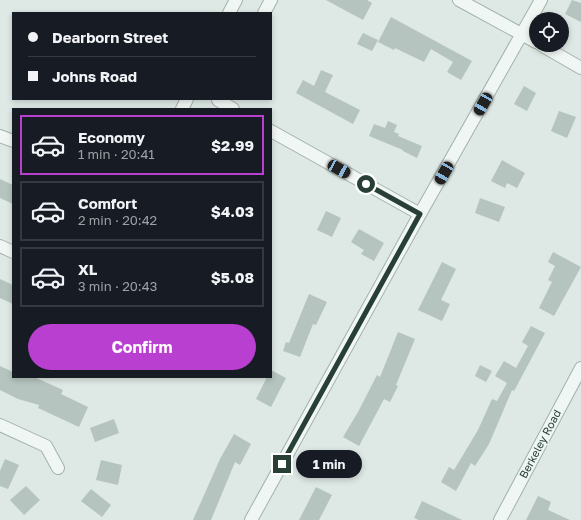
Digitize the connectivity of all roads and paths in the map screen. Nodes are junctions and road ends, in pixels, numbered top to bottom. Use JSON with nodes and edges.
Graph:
{"nodes":[{"id":1,"x":236,"y":0,"type":"edge"},
{"id":2,"x":271,"y":0,"type":"edge"},
{"id":3,"x":459,"y":0,"type":"edge"},
{"id":4,"x":542,"y":0,"type":"edge"},
{"id":5,"x":230,"y":12,"type":"edge"},
{"id":6,"x":265,"y":12,"type":"edge"},
{"id":7,"x":523,"y":35,"type":"junction"},
{"id":8,"x":529,"y":38,"type":"edge"},
{"id":9,"x":553,"y":52,"type":"edge"},
{"id":10,"x":581,"y":68,"type":"edge"},
{"id":11,"x":217,"y":103,"type":"edge"},
{"id":12,"x":230,"y":108,"type":"edge"},
{"id":13,"x":272,"y":132,"type":"edge"},
{"id":14,"x":0,"y":136,"type":"edge"},
{"id":15,"x":12,"y":141,"type":"edge"},
{"id":16,"x":420,"y":214,"type":"junction"},
{"id":17,"x":0,"y":246,"type":"edge"},
{"id":18,"x":12,"y":252,"type":"edge"},
{"id":19,"x":581,"y":368,"type":"edge"},
{"id":20,"x":0,"y":425,"type":"edge"},
{"id":21,"x":58,"y":468,"type":"dead end"},
{"id":22,"x":251,"y":520,"type":"edge"},
{"id":23,"x":500,"y":520,"type":"edge"}],
"edges":[{"from":1,"to":5,"type":"street"},
{"from":2,"to":6,"type":"street"},
{"from":3,"to":7,"type":"street"},
{"from":4,"to":7,"type":"street"},
{"from":7,"to":8,"type":"street"},
{"from":7,"to":16,"type":"street"},
{"from":9,"to":10,"type":"street"},
{"from":11,"to":12,"type":"street"},
{"from":13,"to":16,"type":"street"},
{"from":14,"to":15,"type":"street"},
{"from":16,"to":22,"type":"street"},
{"from":17,"to":18,"type":"street"},
{"from":19,"to":23,"type":"street","name":"Berkeley Road"},
{"from":20,"to":21,"type":"street"}]}
